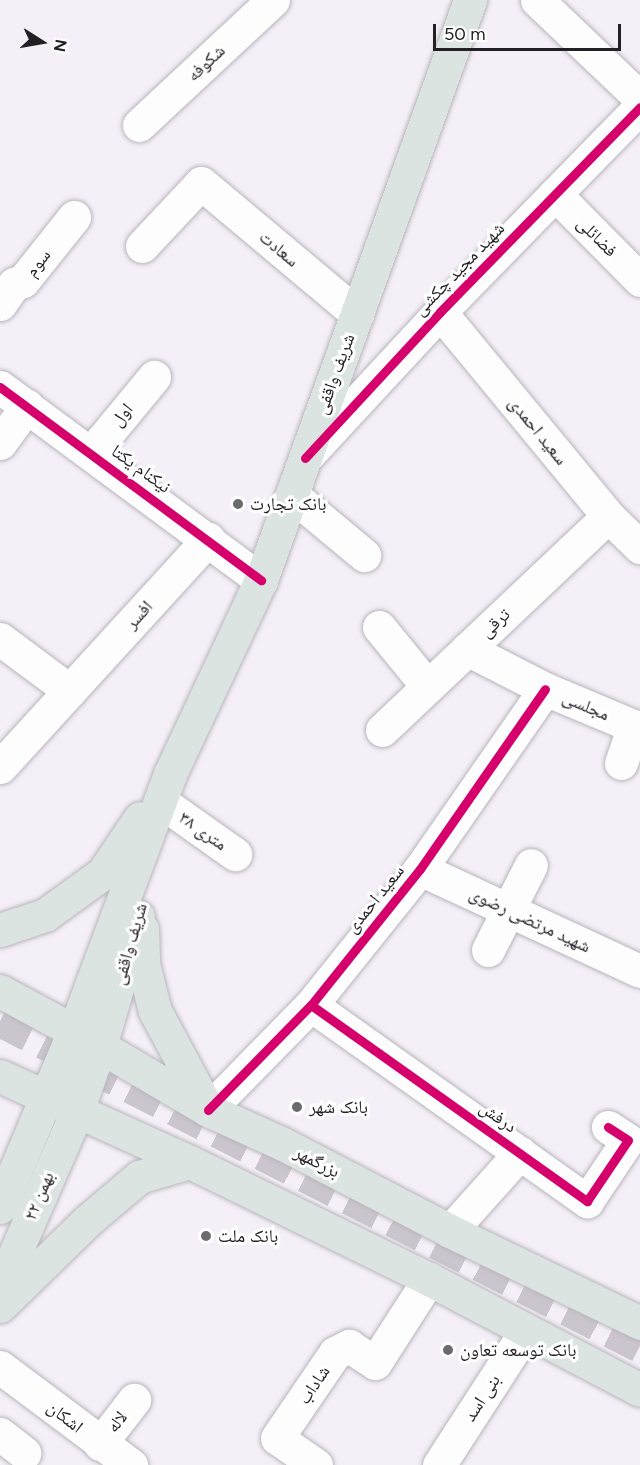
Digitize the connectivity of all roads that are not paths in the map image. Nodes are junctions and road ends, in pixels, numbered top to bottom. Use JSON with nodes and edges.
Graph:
{"nodes":[{"id":1,"x":273,"y":0,"type":"edge"},
{"id":2,"x":470,"y":0,"type":"edge"},
{"id":3,"x":537,"y":0,"type":"edge"},
{"id":4,"x":640,"y":98,"type":"edge"},
{"id":5,"x":640,"y":108,"type":"edge"},
{"id":6,"x":139,"y":126,"type":"dead end"},
{"id":7,"x":555,"y":195,"type":"junction"},
{"id":8,"x":74,"y":217,"type":"dead end"},
{"id":9,"x":142,"y":246,"type":"dead end"},
{"id":10,"x":640,"y":280,"type":"edge"},
{"id":11,"x":0,"y":304,"type":"edge"},
{"id":12,"x":440,"y":312,"type":"junction"},
{"id":13,"x":357,"y":315,"type":"junction"},
{"id":14,"x":154,"y":377,"type":"dead end"},
{"id":15,"x":0,"y":387,"type":"edge"},
{"id":16,"x":27,"y":406,"type":"junction"},
{"id":17,"x":0,"y":442,"type":"edge"},
{"id":18,"x":96,"y":457,"type":"junction"},
{"id":19,"x":305,"y":458,"type":"junction"},
{"id":20,"x":292,"y":495,"type":"junction"},
{"id":21,"x":608,"y":516,"type":"junction"},
{"id":22,"x":208,"y":539,"type":"junction"},
{"id":23,"x":640,"y":547,"type":"edge"},
{"id":24,"x":364,"y":555,"type":"dead end"},
{"id":25,"x":261,"y":580,"type":"junction"},
{"id":26,"x":379,"y":627,"type":"dead end"},
{"id":27,"x":0,"y":639,"type":"edge"},
{"id":28,"x":467,"y":649,"type":"junction"},
{"id":29,"x":428,"y":687,"type":"junction"},
{"id":30,"x":545,"y":689,"type":"junction"},
{"id":31,"x":70,"y":691,"type":"junction"},
{"id":32,"x":637,"y":727,"type":"edge"},
{"id":33,"x":382,"y":730,"type":"dead end"},
{"id":34,"x":621,"y":763,"type":"dead end"},
{"id":35,"x":0,"y":767,"type":"edge"},
{"id":36,"x":170,"y":774,"type":"junction"},
{"id":37,"x":170,"y":808,"type":"junction"},
{"id":38,"x":235,"y":854,"type":"dead end"},
{"id":39,"x":531,"y":865,"type":"dead end"},
{"id":40,"x":420,"y":869,"type":"junction"},
{"id":41,"x":142,"y":903,"type":"junction"},
{"id":42,"x":508,"y":910,"type":"junction"},
{"id":43,"x":0,"y":930,"type":"edge"},
{"id":44,"x":488,"y":950,"type":"dead end"},
{"id":45,"x":640,"y":970,"type":"edge"},
{"id":46,"x":0,"y":992,"type":"edge"},
{"id":47,"x":311,"y":1005,"type":"junction"},
{"id":48,"x":87,"y":1038,"type":"junction"},
{"id":49,"x":0,"y":1076,"type":"edge"},
{"id":50,"x":47,"y":1098,"type":"junction"},
{"id":51,"x":208,"y":1110,"type":"junction"},
{"id":52,"x":77,"y":1111,"type":"junction"},
{"id":53,"x":609,"y":1127,"type":"dead end"},
{"id":54,"x":520,"y":1153,"type":"junction"},
{"id":55,"x":190,"y":1162,"type":"junction"},
{"id":56,"x":0,"y":1207,"type":"edge"},
{"id":57,"x":450,"y":1230,"type":"junction"},
{"id":58,"x":429,"y":1279,"type":"junction"},
{"id":59,"x":0,"y":1280,"type":"edge"},
{"id":60,"x":0,"y":1306,"type":"edge"},
{"id":61,"x":637,"y":1316,"type":"edge"},
{"id":62,"x":525,"y":1332,"type":"junction"},
{"id":63,"x":0,"y":1366,"type":"edge"},
{"id":64,"x":640,"y":1390,"type":"edge"},
{"id":65,"x":134,"y":1400,"type":"dead end"},
{"id":66,"x":100,"y":1444,"type":"junction"},
{"id":67,"x":130,"y":1465,"type":"edge"},
{"id":68,"x":316,"y":1465,"type":"edge"},
{"id":69,"x":439,"y":1465,"type":"edge"}],
"edges":[{"from":1,"to":6,"type":"street","name":"شکوفه"},
{"from":2,"to":13,"type":"main road","name":"شریف واقفی"},
{"from":3,"to":4,"type":"street"},
{"from":5,"to":7,"type":"street","name":"شهید مجید چکشی"},
{"from":7,"to":10,"type":"street","name":"فضائلی"},
{"from":7,"to":12,"type":"street","name":"شهید مجید چکشی"},
{"from":8,"to":11,"type":"street","name":"سوم"},
{"from":9,"to":13,"type":"street","name":"سعادت"},
{"from":12,"to":19,"type":"street","name":"شهید مجید چکشی"},
{"from":12,"to":21,"type":"street","name":"سعید احمدی"},
{"from":13,"to":19,"type":"main road","name":"شریف واقفی"},
{"from":14,"to":18,"type":"street","name":"اول"},
{"from":15,"to":16,"type":"street","name":"نیکنام یکتا"},
{"from":16,"to":17,"type":"street"},
{"from":16,"to":18,"type":"street","name":"نیکنام یکتا"},
{"from":18,"to":22,"type":"street","name":"نیکنام یکتا"},
{"from":19,"to":20,"type":"main road","name":"شریف واقفی"},
{"from":20,"to":24,"type":"street"},
{"from":20,"to":25,"type":"main road","name":"شریف واقفی"},
{"from":21,"to":23,"type":"street","name":"سعید احمدی"},
{"from":21,"to":28,"type":"street","name":"ترقی"},
{"from":22,"to":25,"type":"street","name":"نیکنام یکتا"},
{"from":22,"to":31,"type":"street","name":"افسر"},
{"from":25,"to":36,"type":"main road","name":"شریف واقفی"},
{"from":26,"to":29,"type":"street"},
{"from":27,"to":31,"type":"street"},
{"from":28,"to":29,"type":"street","name":"ترقی"},
{"from":28,"to":30,"type":"street","name":"مجلسی"},
{"from":29,"to":33,"type":"street","name":"ترقی"},
{"from":30,"to":32,"type":"street","name":"مجلسی"},
{"from":30,"to":40,"type":"street","name":"سعید احمدی"},
{"from":31,"to":35,"type":"street","name":"افسر"},
{"from":32,"to":34,"type":"street"},
{"from":36,"to":37,"type":"main road","name":"شریف واقفی"},
{"from":36,"to":43,"type":"main road"},
{"from":36,"to":48,"type":"main road","name":"شریف واقفی"},
{"from":37,"to":38,"type":"street","name":"۳۸ متری"},
{"from":37,"to":41,"type":"main road","name":"شریف واقفی"},
{"from":39,"to":42,"type":"street"},
{"from":40,"to":42,"type":"street","name":"شهید مرتضی رضوی"},
{"from":40,"to":47,"type":"street","name":"سعید احمدی"},
{"from":41,"to":48,"type":"main road","name":"شریف واقفی"},
{"from":41,"to":51,"type":"main road"},
{"from":42,"to":44,"type":"street"},
{"from":42,"to":45,"type":"street","name":"شهید مرتضی رضوی"},
{"from":46,"to":48,"type":"main road","name":"بزرگمهر"},
{"from":47,"to":51,"type":"street","name":"سعید احمدی"},
{"from":47,"to":54,"type":"street","name":"درفش"},
{"from":48,"to":50,"type":"main road","name":"۲۲ بهمن"},
{"from":48,"to":51,"type":"main road","name":"بزرگمهر"},
{"from":48,"to":52,"type":"main road","name":"شریف واقفی"},
{"from":49,"to":50,"type":"main road"},
{"from":50,"to":52,"type":"main road"},
{"from":50,"to":56,"type":"main road","name":"۲۲ بهمن"},
{"from":51,"to":57,"type":"main road","name":"بزرگمهر"},
{"from":52,"to":55,"type":"main road"},
{"from":52,"to":59,"type":"main road","name":"۲۲ بهمن"},
{"from":53,"to":54,"type":"street","name":"درفش"},
{"from":54,"to":57,"type":"street","name":"درفش"},
{"from":55,"to":58,"type":"main road"},
{"from":55,"to":60,"type":"main road"},
{"from":57,"to":61,"type":"main road","name":"بزرگمهر"},
{"from":58,"to":62,"type":"main road"},
{"from":58,"to":68,"type":"street","name":"شاداب"},
{"from":62,"to":64,"type":"main road"},
{"from":62,"to":69,"type":"street","name":"بنی اسد"},
{"from":63,"to":66,"type":"street","name":"اشکان"},
{"from":65,"to":66,"type":"street","name":"لاله"},
{"from":66,"to":67,"type":"street","name":"اشکان"}]}
